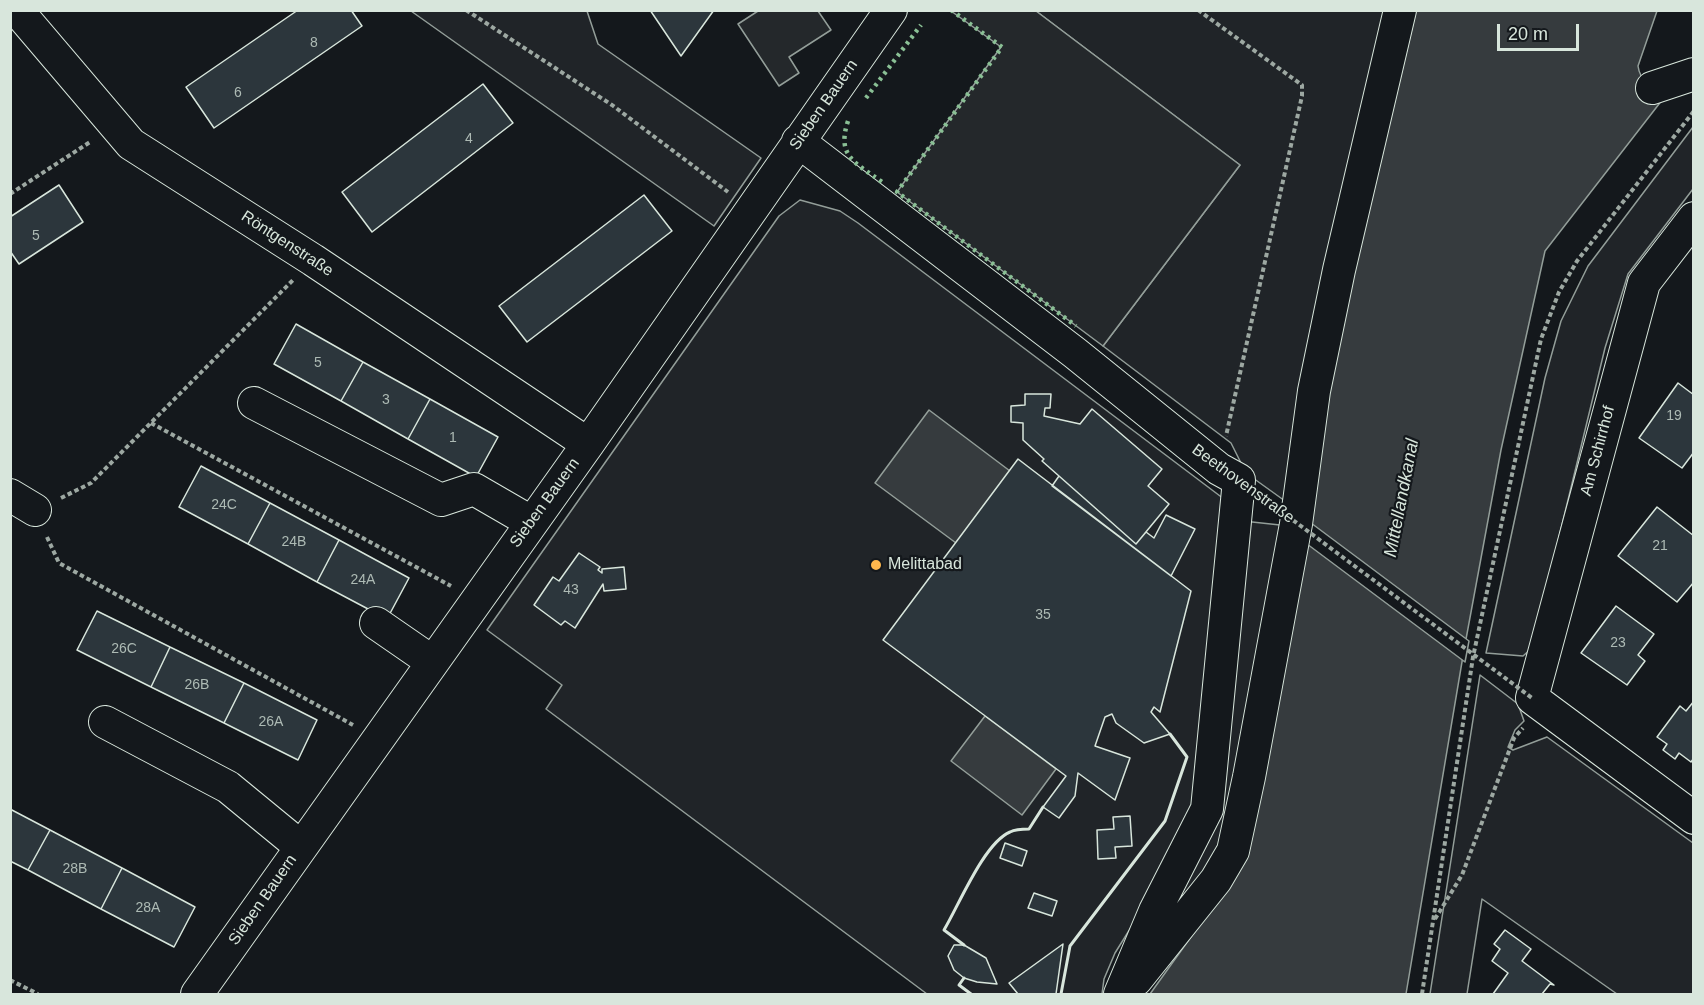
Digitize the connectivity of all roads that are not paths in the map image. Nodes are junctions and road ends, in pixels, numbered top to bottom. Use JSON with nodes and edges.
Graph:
{"nodes":[{"id":1,"x":17,"y":10,"type":"edge"},
{"id":2,"x":891,"y":10,"type":"edge"},
{"id":3,"x":1400,"y":10,"type":"edge"},
{"id":4,"x":1694,"y":74,"type":"edge"},
{"id":5,"x":1652,"y":88,"type":"dead end"},
{"id":6,"x":798,"y":141,"type":"junction"},
{"id":7,"x":1694,"y":218,"type":"edge"},
{"id":8,"x":254,"y":403,"type":"dead end"},
{"id":9,"x":588,"y":444,"type":"junction"},
{"id":10,"x":531,"y":522,"type":"junction"},
{"id":11,"x":376,"y":623,"type":"dead end"},
{"id":12,"x":431,"y":661,"type":"junction"},
{"id":13,"x":105,"y":722,"type":"dead end"},
{"id":14,"x":1694,"y":818,"type":"edge"},
{"id":15,"x":301,"y":847,"type":"junction"},
{"id":16,"x":196,"y":994,"type":"edge"},
{"id":17,"x":1122,"y":994,"type":"edge"}],
"edges":[{"from":1,"to":9,"type":"street","name":"Röntgenstraße"},
{"from":2,"to":6,"type":"street","name":"Sieben Bauern"},
{"from":3,"to":17,"type":"street"},
{"from":4,"to":5,"type":"street"},
{"from":6,"to":9,"type":"street","name":"Sieben Bauern"},
{"from":6,"to":17,"type":"street","name":"Beethovenstraße"},
{"from":7,"to":14,"type":"street","name":"Am Schirrhof"},
{"from":8,"to":10,"type":"street"},
{"from":9,"to":10,"type":"street","name":"Sieben Bauern"},
{"from":10,"to":12,"type":"street","name":"Sieben Bauern"},
{"from":11,"to":12,"type":"street"},
{"from":12,"to":15,"type":"street","name":"Sieben Bauern"},
{"from":13,"to":15,"type":"street"},
{"from":15,"to":16,"type":"street","name":"Sieben Bauern"}]}
